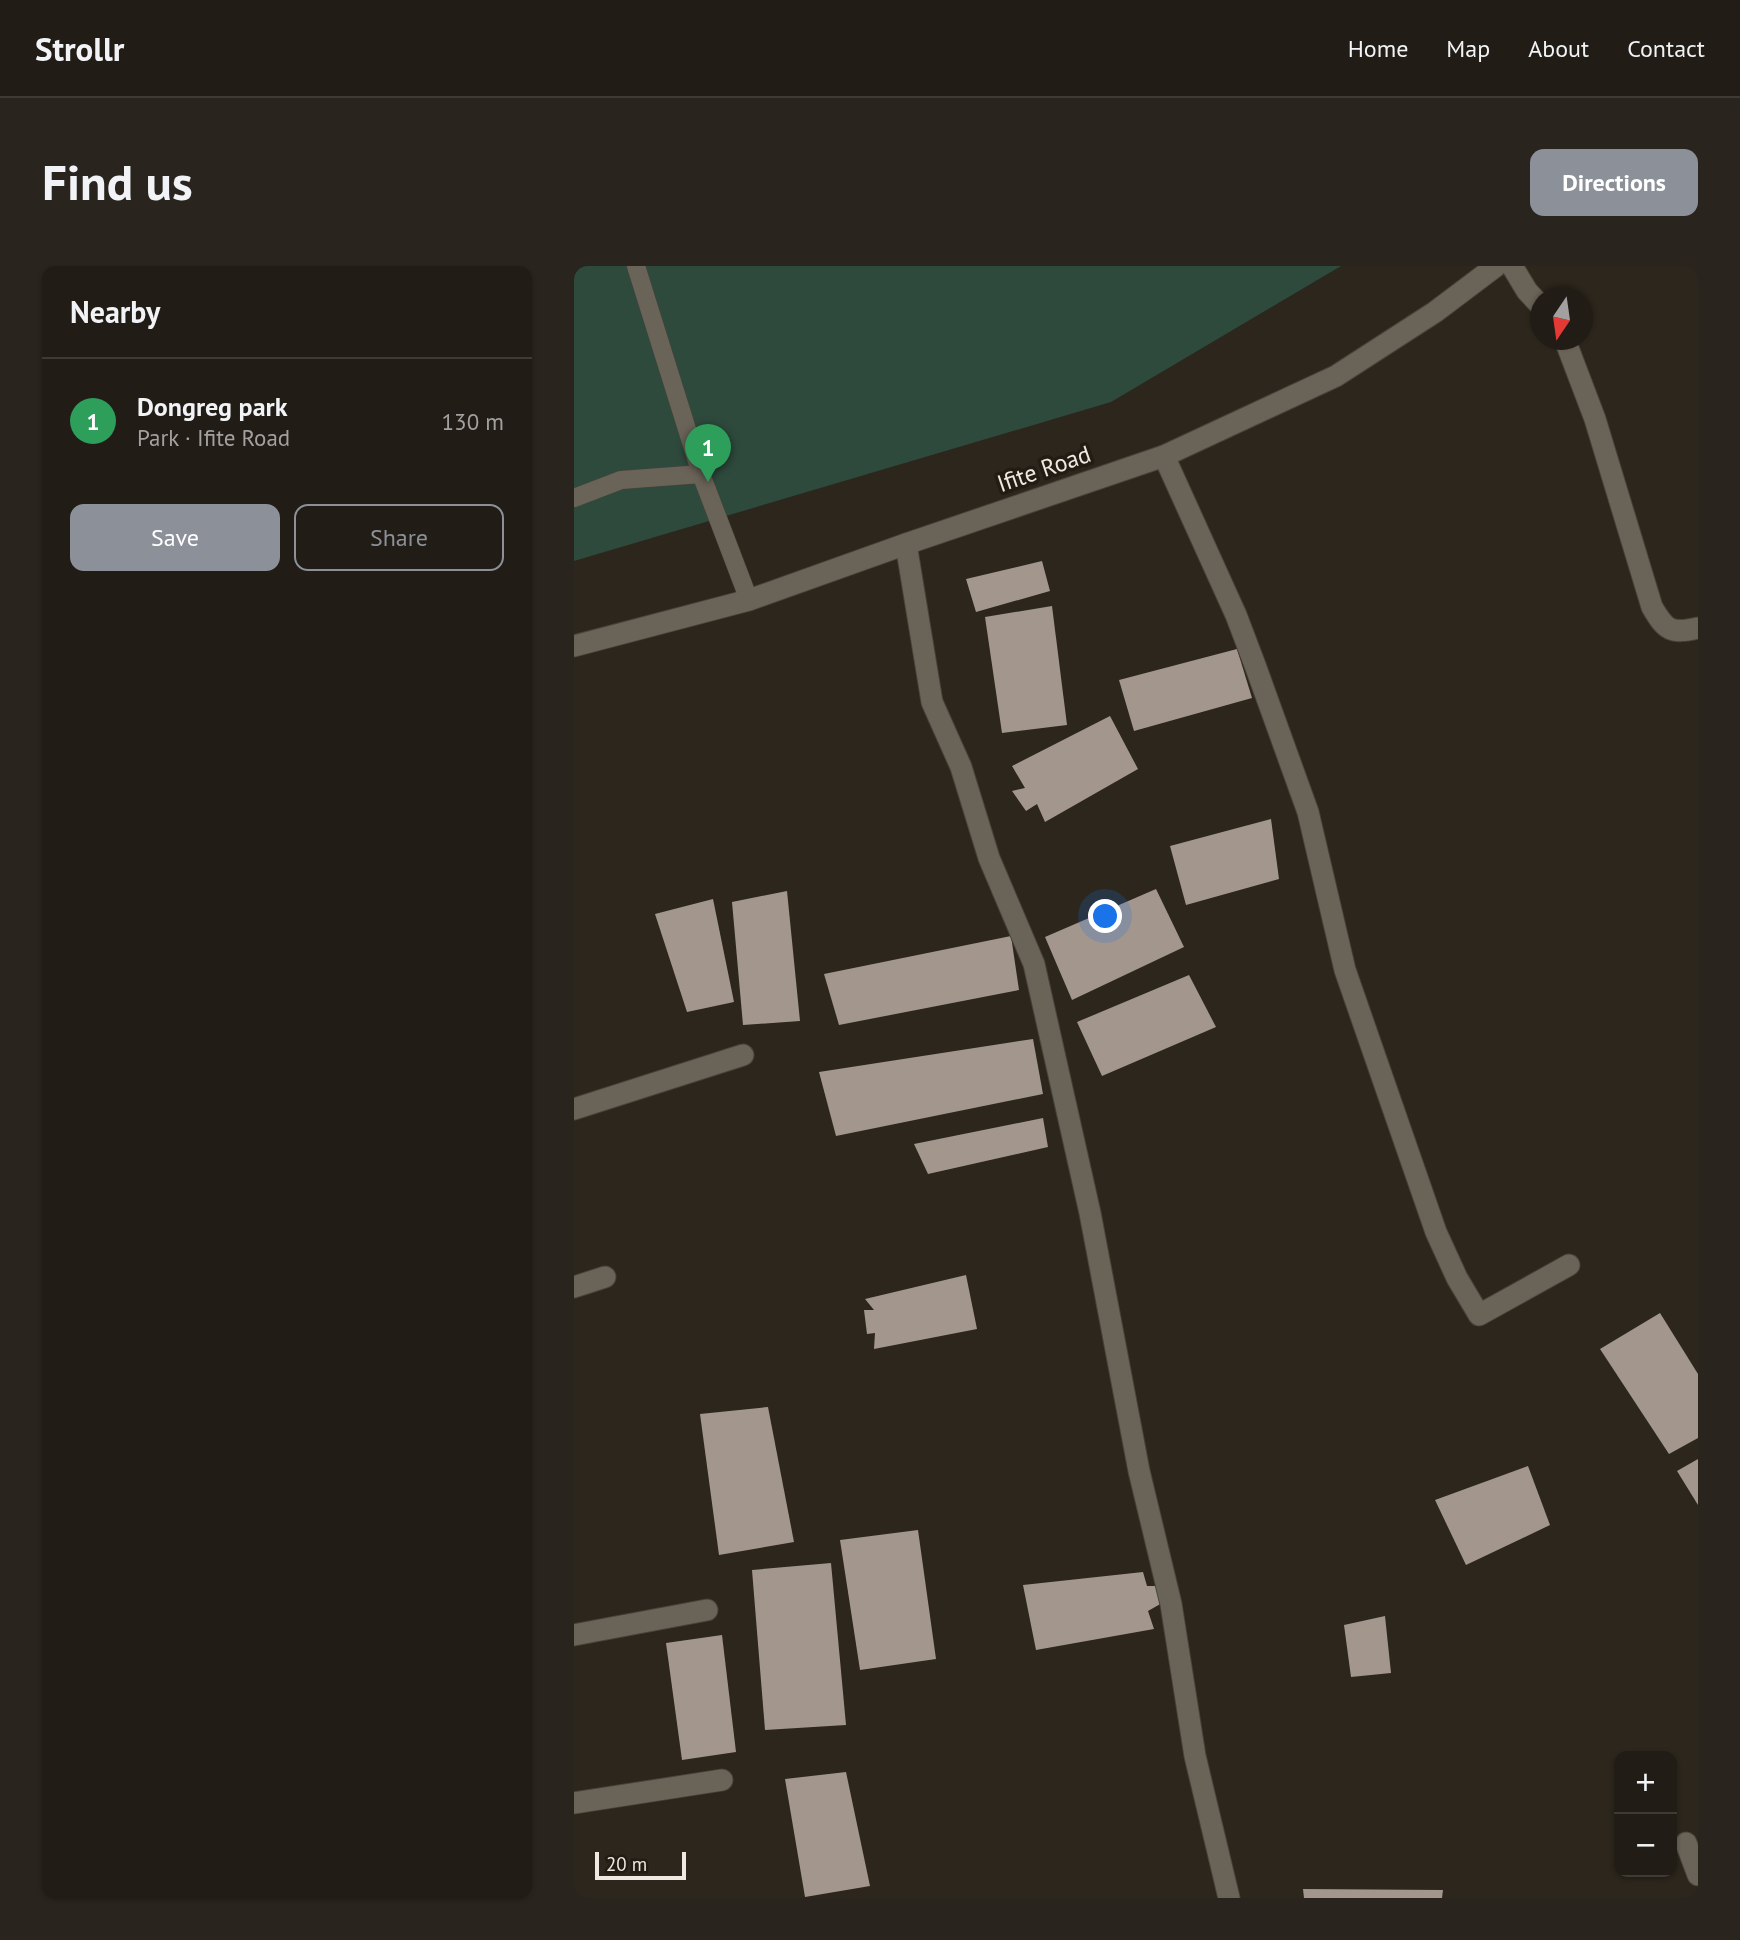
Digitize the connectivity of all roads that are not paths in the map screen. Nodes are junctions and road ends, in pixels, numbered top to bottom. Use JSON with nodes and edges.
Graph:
{"nodes":[{"id":1,"x":636,"y":266,"type":"edge"},
{"id":2,"x":1496,"y":266,"type":"edge"},
{"id":3,"x":1512,"y":266,"type":"edge"},
{"id":4,"x":1530,"y":294,"type":"edge"},
{"id":5,"x":1568,"y":350,"type":"edge"},
{"id":6,"x":1164,"y":456,"type":"junction"},
{"id":7,"x":701,"y":474,"type":"junction"},
{"id":8,"x":574,"y":498,"type":"edge"},
{"id":9,"x":906,"y":544,"type":"junction"},
{"id":10,"x":749,"y":600,"type":"junction"},
{"id":11,"x":1698,"y":628,"type":"edge"},
{"id":12,"x":574,"y":646,"type":"edge"},
{"id":13,"x":743,"y":1055,"type":"dead end"},
{"id":14,"x":574,"y":1110,"type":"edge"},
{"id":15,"x":1569,"y":1265,"type":"dead end"},
{"id":16,"x":605,"y":1277,"type":"dead end"},
{"id":17,"x":574,"y":1287,"type":"edge"},
{"id":18,"x":707,"y":1610,"type":"dead end"},
{"id":19,"x":574,"y":1635,"type":"edge"},
{"id":20,"x":722,"y":1780,"type":"dead end"},
{"id":21,"x":574,"y":1803,"type":"edge"},
{"id":22,"x":1686,"y":1843,"type":"dead end"},
{"id":23,"x":1698,"y":1875,"type":"edge"},
{"id":24,"x":1229,"y":1898,"type":"edge"}],
"edges":[{"from":1,"to":7,"type":"lane"},
{"from":2,"to":6,"type":"street","name":"Ifite Road"},
{"from":3,"to":4,"type":"street"},
{"from":5,"to":11,"type":"street"},
{"from":6,"to":9,"type":"street","name":"Ifite Road"},
{"from":6,"to":15,"type":"street"},
{"from":7,"to":8,"type":"lane"},
{"from":7,"to":10,"type":"lane"},
{"from":9,"to":10,"type":"street","name":"Ifite Road"},
{"from":9,"to":24,"type":"street"},
{"from":10,"to":12,"type":"street","name":"Ifite Road"},
{"from":13,"to":14,"type":"street"},
{"from":16,"to":17,"type":"street"},
{"from":18,"to":19,"type":"street"},
{"from":20,"to":21,"type":"street"},
{"from":22,"to":23,"type":"street"}]}
